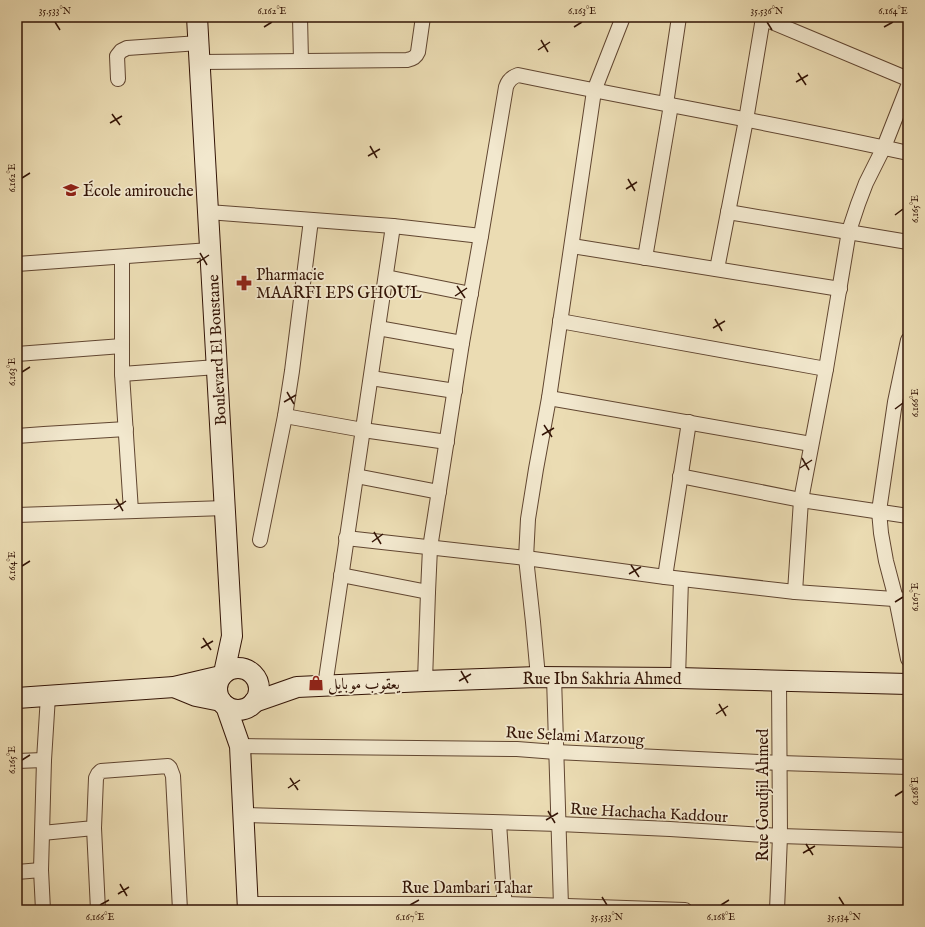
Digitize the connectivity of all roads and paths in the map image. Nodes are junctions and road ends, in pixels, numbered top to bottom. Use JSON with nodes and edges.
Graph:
{"nodes":[{"id":1,"x":197,"y":17,"type":"edge"},
{"id":2,"x":300,"y":17,"type":"edge"},
{"id":3,"x":423,"y":17,"type":"edge"},
{"id":4,"x":623,"y":17,"type":"edge"},
{"id":5,"x":679,"y":17,"type":"edge"},
{"id":6,"x":762,"y":18,"type":"edge"},
{"id":7,"x":199,"y":53,"type":"junction"},
{"id":8,"x":301,"y":61,"type":"junction"},
{"id":9,"x":118,"y":79,"type":"dead end"},
{"id":10,"x":908,"y":79,"type":"edge"},
{"id":11,"x":908,"y":86,"type":"edge"},
{"id":12,"x":594,"y":91,"type":"junction"},
{"id":13,"x":668,"y":104,"type":"junction"},
{"id":14,"x":746,"y":120,"type":"junction"},
{"id":15,"x":884,"y":147,"type":"junction"},
{"id":16,"x":908,"y":153,"type":"edge"},
{"id":17,"x":208,"y":212,"type":"junction"},
{"id":18,"x":728,"y":212,"type":"junction"},
{"id":19,"x":311,"y":220,"type":"junction"},
{"id":20,"x":393,"y":226,"type":"junction"},
{"id":21,"x":849,"y":231,"type":"junction"},
{"id":22,"x":482,"y":236,"type":"junction"},
{"id":23,"x":908,"y":242,"type":"edge"},
{"id":24,"x":572,"y":246,"type":"junction"},
{"id":25,"x":210,"y":250,"type":"junction"},
{"id":26,"x":122,"y":257,"type":"junction"},
{"id":27,"x":645,"y":258,"type":"junction"},
{"id":28,"x":17,"y":264,"type":"edge"},
{"id":29,"x":717,"y":269,"type":"junction"},
{"id":30,"x":386,"y":277,"type":"junction"},
{"id":31,"x":840,"y":289,"type":"junction"},
{"id":32,"x":471,"y":294,"type":"junction"},
{"id":33,"x":560,"y":321,"type":"junction"},
{"id":34,"x":378,"y":328,"type":"junction"},
{"id":35,"x":908,"y":340,"type":"edge"},
{"id":36,"x":462,"y":343,"type":"junction"},
{"id":37,"x":122,"y":346,"type":"junction"},
{"id":38,"x":17,"y":354,"type":"edge"},
{"id":39,"x":217,"y":367,"type":"junction"},
{"id":40,"x":826,"y":369,"type":"junction"},
{"id":41,"x":122,"y":374,"type":"junction"},
{"id":42,"x":370,"y":378,"type":"junction"},
{"id":43,"x":455,"y":391,"type":"junction"},
{"id":44,"x":549,"y":398,"type":"junction"},
{"id":45,"x":286,"y":416,"type":"junction"},
{"id":46,"x":689,"y":422,"type":"junction"},
{"id":47,"x":126,"y":429,"type":"junction"},
{"id":48,"x":363,"y":430,"type":"junction"},
{"id":49,"x":17,"y":436,"type":"edge"},
{"id":50,"x":447,"y":442,"type":"junction"},
{"id":51,"x":811,"y":444,"type":"junction"},
{"id":52,"x":356,"y":476,"type":"junction"},
{"id":53,"x":680,"y":476,"type":"junction"},
{"id":54,"x":439,"y":492,"type":"junction"},
{"id":55,"x":801,"y":500,"type":"junction"},
{"id":56,"x":225,"y":508,"type":"junction"},
{"id":57,"x":131,"y":511,"type":"junction"},
{"id":58,"x":879,"y":511,"type":"junction"},
{"id":59,"x":17,"y":515,"type":"edge"},
{"id":60,"x":908,"y":516,"type":"edge"},
{"id":61,"x":346,"y":538,"type":"junction"},
{"id":62,"x":260,"y":540,"type":"dead end"},
{"id":63,"x":430,"y":548,"type":"junction"},
{"id":64,"x":526,"y":558,"type":"junction"},
{"id":65,"x":341,"y":575,"type":"junction"},
{"id":66,"x":665,"y":577,"type":"junction"},
{"id":67,"x":681,"y":579,"type":"junction"},
{"id":68,"x":428,"y":592,"type":"junction"},
{"id":69,"x":795,"y":592,"type":"junction"},
{"id":70,"x":902,"y":600,"type":"edge"},
{"id":71,"x":232,"y":636,"type":"junction"},
{"id":72,"x":908,"y":659,"type":"edge"},
{"id":73,"x":252,"y":674,"type":"junction"},
{"id":74,"x":222,"y":675,"type":"junction"},
{"id":75,"x":546,"y":677,"type":"junction"},
{"id":76,"x":678,"y":678,"type":"junction"},
{"id":77,"x":779,"y":680,"type":"junction"},
{"id":78,"x":425,"y":681,"type":"junction"},
{"id":79,"x":908,"y":684,"type":"edge"},
{"id":80,"x":325,"y":686,"type":"junction"},
{"id":81,"x":174,"y":687,"type":"junction"},
{"id":82,"x":297,"y":687,"type":"junction"},
{"id":83,"x":48,"y":696,"type":"junction"},
{"id":84,"x":17,"y":698,"type":"edge"},
{"id":85,"x":224,"y":704,"type":"junction"},
{"id":86,"x":252,"y":704,"type":"junction"},
{"id":87,"x":240,"y":744,"type":"junction"},
{"id":88,"x":556,"y":752,"type":"junction"},
{"id":89,"x":44,"y":760,"type":"junction"},
{"id":90,"x":17,"y":761,"type":"edge"},
{"id":91,"x":780,"y":763,"type":"junction"},
{"id":92,"x":908,"y":767,"type":"edge"},
{"id":93,"x":244,"y":815,"type":"junction"},
{"id":94,"x":499,"y":823,"type":"junction"},
{"id":95,"x":559,"y":824,"type":"junction"},
{"id":96,"x":94,"y":828,"type":"junction"},
{"id":97,"x":42,"y":833,"type":"junction"},
{"id":98,"x":780,"y":836,"type":"junction"},
{"id":99,"x":908,"y":840,"type":"edge"},
{"id":100,"x":41,"y":870,"type":"junction"},
{"id":101,"x":17,"y":872,"type":"edge"},
{"id":102,"x":562,"y":906,"type":"junction"},
{"id":103,"x":248,"y":907,"type":"edge"},
{"id":104,"x":505,"y":907,"type":"edge"},
{"id":105,"x":43,"y":910,"type":"edge"},
{"id":106,"x":98,"y":910,"type":"edge"},
{"id":107,"x":180,"y":910,"type":"edge"},
{"id":108,"x":685,"y":910,"type":"edge"},
{"id":109,"x":777,"y":910,"type":"edge"}],
"edges":[{"from":1,"to":7,"type":"main road","name":"Boulevard El Boustane"},
{"from":2,"to":8,"type":"street"},
{"from":3,"to":8,"type":"street"},
{"from":4,"to":12,"type":"street"},
{"from":5,"to":13,"type":"street"},
{"from":6,"to":10,"type":"street"},
{"from":6,"to":14,"type":"street"},
{"from":7,"to":8,"type":"street"},
{"from":7,"to":9,"type":"street"},
{"from":7,"to":17,"type":"main road","name":"Boulevard El Boustane"},
{"from":11,"to":15,"type":"street"},
{"from":12,"to":13,"type":"street"},
{"from":12,"to":22,"type":"street"},
{"from":12,"to":24,"type":"street"},
{"from":13,"to":14,"type":"street"},
{"from":13,"to":27,"type":"street"},
{"from":14,"to":15,"type":"street"},
{"from":14,"to":18,"type":"street"},
{"from":15,"to":16,"type":"street"},
{"from":15,"to":21,"type":"street"},
{"from":17,"to":19,"type":"street"},
{"from":17,"to":25,"type":"main road","name":"Boulevard El Boustane"},
{"from":18,"to":21,"type":"street"},
{"from":18,"to":29,"type":"street"},
{"from":19,"to":20,"type":"street"},
{"from":19,"to":45,"type":"street"},
{"from":20,"to":22,"type":"street"},
{"from":20,"to":30,"type":"street"},
{"from":21,"to":23,"type":"street"},
{"from":21,"to":31,"type":"street"},
{"from":22,"to":32,"type":"street"},
{"from":24,"to":27,"type":"street"},
{"from":24,"to":33,"type":"street"},
{"from":25,"to":26,"type":"street"},
{"from":25,"to":39,"type":"main road","name":"Boulevard El Boustane"},
{"from":26,"to":28,"type":"street"},
{"from":26,"to":37,"type":"street"},
{"from":27,"to":29,"type":"street"},
{"from":29,"to":31,"type":"street"},
{"from":30,"to":32,"type":"street"},
{"from":30,"to":34,"type":"street"},
{"from":31,"to":40,"type":"street"},
{"from":32,"to":36,"type":"street"},
{"from":33,"to":40,"type":"street"},
{"from":33,"to":44,"type":"street"},
{"from":34,"to":36,"type":"street"},
{"from":34,"to":42,"type":"street"},
{"from":35,"to":58,"type":"street"},
{"from":36,"to":43,"type":"street"},
{"from":37,"to":38,"type":"street"},
{"from":37,"to":41,"type":"street"},
{"from":39,"to":41,"type":"street"},
{"from":39,"to":56,"type":"main road","name":"Boulevard El Boustane"},
{"from":40,"to":51,"type":"street"},
{"from":41,"to":47,"type":"street"},
{"from":42,"to":43,"type":"street"},
{"from":42,"to":48,"type":"street"},
{"from":43,"to":50,"type":"street"},
{"from":44,"to":46,"type":"street"},
{"from":44,"to":64,"type":"street"},
{"from":45,"to":48,"type":"street"},
{"from":45,"to":62,"type":"street"},
{"from":46,"to":51,"type":"street"},
{"from":46,"to":53,"type":"street"},
{"from":47,"to":49,"type":"street"},
{"from":47,"to":57,"type":"street"},
{"from":48,"to":50,"type":"street"},
{"from":48,"to":52,"type":"street"},
{"from":50,"to":54,"type":"street"},
{"from":51,"to":55,"type":"street"},
{"from":52,"to":54,"type":"street"},
{"from":52,"to":61,"type":"street"},
{"from":53,"to":55,"type":"street"},
{"from":53,"to":66,"type":"street"},
{"from":54,"to":63,"type":"street"},
{"from":55,"to":58,"type":"street"},
{"from":55,"to":69,"type":"street"},
{"from":56,"to":57,"type":"street"},
{"from":56,"to":71,"type":"main road","name":"Boulevard El Boustane"},
{"from":57,"to":59,"type":"street"},
{"from":58,"to":60,"type":"street"},
{"from":58,"to":70,"type":"street"},
{"from":61,"to":63,"type":"street"},
{"from":61,"to":65,"type":"street"},
{"from":63,"to":64,"type":"street"},
{"from":63,"to":68,"type":"street"},
{"from":64,"to":66,"type":"street"},
{"from":64,"to":75,"type":"street"},
{"from":65,"to":68,"type":"street"},
{"from":65,"to":80,"type":"street"},
{"from":66,"to":67,"type":"street"},
{"from":67,"to":69,"type":"street"},
{"from":67,"to":76,"type":"street"},
{"from":68,"to":78,"type":"street"},
{"from":69,"to":70,"type":"street"},
{"from":70,"to":72,"type":"street"},
{"from":71,"to":73,"type":"main road"},
{"from":71,"to":74,"type":"main road"},
{"from":73,"to":74,"type":"main road"},
{"from":73,"to":82,"type":"main road"},
{"from":73,"to":86,"type":"main road"},
{"from":74,"to":81,"type":"main road"},
{"from":74,"to":85,"type":"main road"},
{"from":75,"to":76,"type":"main road","name":"Rue Ibn Sakhria Ahmed"},
{"from":75,"to":78,"type":"main road","name":"Rue Ibn Sakhria Ahmed"},
{"from":75,"to":88,"type":"street"},
{"from":76,"to":77,"type":"main road","name":"Rue Ibn Sakhria Ahmed"},
{"from":77,"to":79,"type":"main road","name":"Rue Ibn Sakhria Ahmed"},
{"from":77,"to":91,"type":"street","name":"Rue Goudjil Ahmed"},
{"from":78,"to":80,"type":"main road","name":"Rue Ibn Sakhria Ahmed"},
{"from":80,"to":82,"type":"main road","name":"Rue Ibn Sakhria Ahmed"},
{"from":81,"to":83,"type":"main road"},
{"from":81,"to":85,"type":"main road"},
{"from":82,"to":86,"type":"main road"},
{"from":83,"to":84,"type":"main road"},
{"from":83,"to":89,"type":"street"},
{"from":85,"to":86,"type":"main road"},
{"from":85,"to":87,"type":"main road"},
{"from":86,"to":87,"type":"main road"},
{"from":87,"to":88,"type":"street","name":"Rue Selami Marzoug"},
{"from":87,"to":93,"type":"main road"},
{"from":88,"to":91,"type":"street","name":"Rue Selami Marzoug"},
{"from":88,"to":95,"type":"street"},
{"from":89,"to":90,"type":"street"},
{"from":89,"to":97,"type":"street"},
{"from":91,"to":92,"type":"street","name":"Rue Selami Marzoug"},
{"from":91,"to":98,"type":"street","name":"Rue Goudjil Ahmed"},
{"from":93,"to":94,"type":"street","name":"Rue Hachacha Kaddour"},
{"from":93,"to":103,"type":"main road"},
{"from":94,"to":95,"type":"street","name":"Rue Hachacha Kaddour"},
{"from":94,"to":104,"type":"street"},
{"from":95,"to":98,"type":"street","name":"Rue Hachacha Kaddour"},
{"from":95,"to":102,"type":"street"},
{"from":96,"to":97,"type":"street"},
{"from":96,"to":106,"type":"street"},
{"from":96,"to":107,"type":"street"},
{"from":97,"to":100,"type":"street"},
{"from":98,"to":99,"type":"street","name":"Rue Hachacha Kaddour"},
{"from":98,"to":109,"type":"street","name":"Rue Goudjil Ahmed"},
{"from":100,"to":101,"type":"street"},
{"from":100,"to":105,"type":"street"},
{"from":102,"to":104,"type":"street","name":"Rue Dambari Tahar"},
{"from":102,"to":108,"type":"street","name":"Rue Dambari Tahar"},
{"from":103,"to":104,"type":"street","name":"Rue Dambari Tahar"}]}
